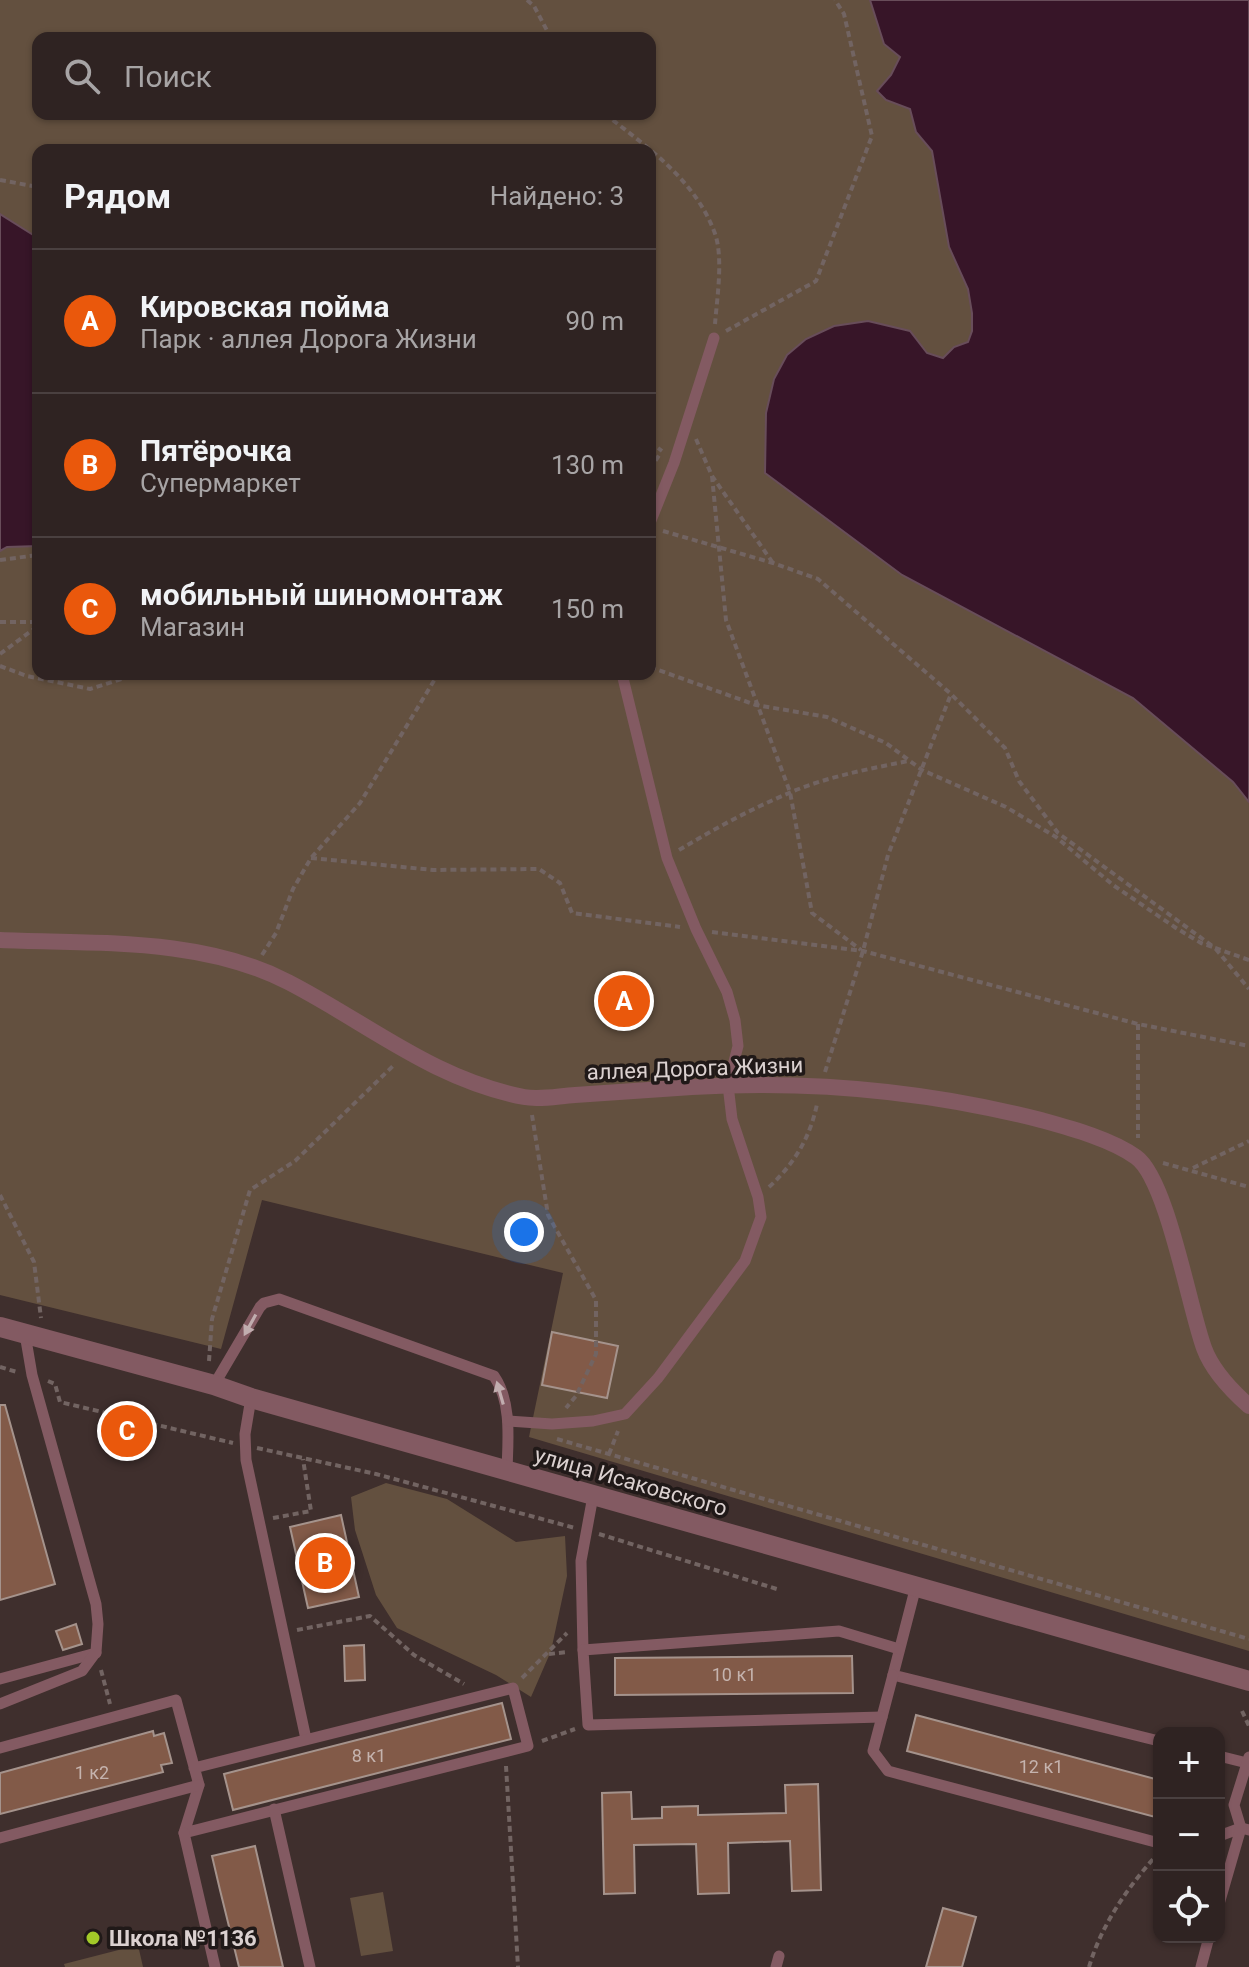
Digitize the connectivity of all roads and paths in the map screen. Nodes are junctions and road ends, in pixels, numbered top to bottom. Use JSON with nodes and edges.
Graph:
{"nodes":[{"id":1,"x":527,"y":0,"type":"edge"},
{"id":2,"x":835,"y":0,"type":"edge"},
{"id":3,"x":548,"y":32,"type":"edge"},
{"id":4,"x":613,"y":120,"type":"edge"},
{"id":5,"x":643,"y":144,"type":"edge"},
{"id":6,"x":656,"y":154,"type":"edge"},
{"id":7,"x":0,"y":180,"type":"edge"},
{"id":8,"x":32,"y":186,"type":"edge"},
{"id":9,"x":714,"y":338,"type":"junction"},
{"id":10,"x":689,"y":421,"type":"junction"},
{"id":11,"x":656,"y":446,"type":"edge"},
{"id":12,"x":662,"y":451,"type":"junction"},
{"id":13,"x":656,"y":460,"type":"edge"},
{"id":14,"x":712,"y":476,"type":"junction"},
{"id":15,"x":656,"y":509,"type":"edge"},
{"id":16,"x":656,"y":527,"type":"edge"},
{"id":17,"x":719,"y":547,"type":"junction"},
{"id":18,"x":32,"y":556,"type":"edge"},
{"id":19,"x":0,"y":560,"type":"edge"},
{"id":20,"x":773,"y":563,"type":"junction"},
{"id":21,"x":0,"y":622,"type":"edge"},
{"id":22,"x":32,"y":624,"type":"edge"},
{"id":23,"x":32,"y":629,"type":"edge"},
{"id":24,"x":0,"y":654,"type":"edge"},
{"id":25,"x":0,"y":666,"type":"edge"},
{"id":26,"x":656,"y":669,"type":"edge"},
{"id":27,"x":32,"y":677,"type":"edge"},
{"id":28,"x":46,"y":680,"type":"edge"},
{"id":29,"x":118,"y":680,"type":"edge"},
{"id":30,"x":434,"y":680,"type":"edge"},
{"id":31,"x":623,"y":680,"type":"edge"},
{"id":32,"x":951,"y":694,"type":"junction"},
{"id":33,"x":756,"y":705,"type":"junction"},
{"id":34,"x":909,"y":760,"type":"junction"},
{"id":35,"x":922,"y":770,"type":"junction"},
{"id":36,"x":790,"y":792,"type":"junction"},
{"id":37,"x":311,"y":858,"type":"junction"},
{"id":38,"x":667,"y":858,"type":"junction"},
{"id":39,"x":691,"y":929,"type":"junction"},
{"id":40,"x":0,"y":940,"type":"edge"},
{"id":41,"x":1215,"y":948,"type":"junction"},
{"id":42,"x":863,"y":951,"type":"junction"},
{"id":43,"x":1249,"y":960,"type":"edge"},
{"id":44,"x":255,"y":967,"type":"junction"},
{"id":45,"x":1249,"y":989,"type":"edge"},
{"id":46,"x":1138,"y":1024,"type":"junction"},
{"id":47,"x":1249,"y":1046,"type":"edge"},
{"id":48,"x":407,"y":1053,"type":"junction"},
{"id":49,"x":728,"y":1085,"type":"junction"},
{"id":50,"x":820,"y":1086,"type":"junction"},
{"id":51,"x":529,"y":1098,"type":"junction"},
{"id":52,"x":1249,"y":1141,"type":"edge"},
{"id":53,"x":1138,"y":1158,"type":"junction"},
{"id":54,"x":1191,"y":1169,"type":"junction"},
{"id":55,"x":1249,"y":1187,"type":"edge"},
{"id":56,"x":0,"y":1195,"type":"edge"},
{"id":57,"x":758,"y":1197,"type":"junction"},
{"id":58,"x":41,"y":1318,"type":"dead end"},
{"id":59,"x":0,"y":1327,"type":"edge"},
{"id":60,"x":25,"y":1334,"type":"junction"},
{"id":61,"x":209,"y":1361,"type":"dead end"},
{"id":62,"x":0,"y":1367,"type":"edge"},
{"id":63,"x":32,"y":1375,"type":"junction"},
{"id":64,"x":214,"y":1385,"type":"junction"},
{"id":65,"x":251,"y":1398,"type":"junction"},
{"id":66,"x":1249,"y":1406,"type":"edge"},
{"id":67,"x":625,"y":1414,"type":"junction"},
{"id":68,"x":508,"y":1421,"type":"junction"},
{"id":69,"x":552,"y":1424,"type":"junction"},
{"id":70,"x":245,"y":1446,"type":"junction"},
{"id":71,"x":609,"y":1454,"type":"junction"},
{"id":72,"x":303,"y":1458,"type":"junction"},
{"id":73,"x":507,"y":1470,"type":"junction"},
{"id":74,"x":593,"y":1496,"type":"junction"},
{"id":75,"x":259,"y":1521,"type":"junction"},
{"id":76,"x":587,"y":1531,"type":"junction"},
{"id":77,"x":916,"y":1586,"type":"junction"},
{"id":78,"x":780,"y":1590,"type":"dead end"},
{"id":79,"x":582,"y":1617,"type":"junction"},
{"id":80,"x":283,"y":1633,"type":"junction"},
{"id":81,"x":1249,"y":1639,"type":"edge"},
{"id":82,"x":899,"y":1649,"type":"junction"},
{"id":83,"x":583,"y":1650,"type":"junction"},
{"id":84,"x":96,"y":1652,"type":"junction"},
{"id":85,"x":546,"y":1654,"type":"junction"},
{"id":86,"x":893,"y":1675,"type":"junction"},
{"id":87,"x":0,"y":1679,"type":"edge"},
{"id":88,"x":1249,"y":1681,"type":"edge"},
{"id":89,"x":513,"y":1688,"type":"junction"},
{"id":90,"x":484,"y":1695,"type":"junction"},
{"id":91,"x":0,"y":1704,"type":"edge"},
{"id":92,"x":1242,"y":1711,"type":"dead end"},
{"id":93,"x":113,"y":1717,"type":"junction"},
{"id":94,"x":882,"y":1717,"type":"junction"},
{"id":95,"x":588,"y":1725,"type":"junction"},
{"id":96,"x":1249,"y":1726,"type":"edge"},
{"id":97,"x":306,"y":1739,"type":"junction"},
{"id":98,"x":1153,"y":1740,"type":"edge"},
{"id":99,"x":528,"y":1746,"type":"junction"},
{"id":100,"x":0,"y":1748,"type":"edge"},
{"id":101,"x":505,"y":1752,"type":"junction"},
{"id":102,"x":1225,"y":1757,"type":"edge"},
{"id":103,"x":1248,"y":1760,"type":"edge"},
{"id":104,"x":194,"y":1768,"type":"junction"},
{"id":105,"x":199,"y":1785,"type":"junction"},
{"id":106,"x":274,"y":1809,"type":"junction"},
{"id":107,"x":1245,"y":1829,"type":"edge"},
{"id":108,"x":184,"y":1833,"type":"junction"},
{"id":109,"x":1225,"y":1834,"type":"edge"},
{"id":110,"x":0,"y":1838,"type":"edge"},
{"id":111,"x":1153,"y":1841,"type":"edge"},
{"id":112,"x":1153,"y":1859,"type":"edge"},
{"id":113,"x":1225,"y":1887,"type":"edge"},
{"id":114,"x":1207,"y":1943,"type":"edge"},
{"id":115,"x":215,"y":1967,"type":"edge"},
{"id":116,"x":310,"y":1967,"type":"edge"},
{"id":117,"x":518,"y":1967,"type":"edge"},
{"id":118,"x":1089,"y":1967,"type":"edge"},
{"id":119,"x":1201,"y":1967,"type":"edge"}],
"edges":[{"from":1,"to":3,"type":"path"},
{"from":2,"to":9,"type":"path"},
{"from":4,"to":5,"type":"path"},
{"from":6,"to":9,"type":"path"},
{"from":7,"to":8,"type":"path"},
{"from":9,"to":10,"type":"lane"},
{"from":10,"to":12,"type":"path"},
{"from":10,"to":14,"type":"path"},
{"from":10,"to":15,"type":"lane"},
{"from":11,"to":12,"type":"path"},
{"from":12,"to":13,"type":"path"},
{"from":14,"to":17,"type":"path"},
{"from":14,"to":20,"type":"path"},
{"from":16,"to":17,"type":"path"},
{"from":17,"to":20,"type":"path"},
{"from":17,"to":33,"type":"path"},
{"from":18,"to":19,"type":"path"},
{"from":20,"to":32,"type":"path"},
{"from":21,"to":22,"type":"path"},
{"from":23,"to":24,"type":"path"},
{"from":25,"to":27,"type":"path"},
{"from":26,"to":33,"type":"path"},
{"from":28,"to":29,"type":"path"},
{"from":30,"to":37,"type":"path"},
{"from":31,"to":38,"type":"lane"},
{"from":32,"to":35,"type":"path"},
{"from":32,"to":41,"type":"path"},
{"from":33,"to":34,"type":"path"},
{"from":33,"to":36,"type":"path"},
{"from":34,"to":35,"type":"path"},
{"from":34,"to":36,"type":"path"},
{"from":35,"to":41,"type":"path"},
{"from":35,"to":42,"type":"path"},
{"from":36,"to":38,"type":"path"},
{"from":36,"to":42,"type":"path"},
{"from":37,"to":39,"type":"path"},
{"from":37,"to":44,"type":"path"},
{"from":38,"to":39,"type":"lane"},
{"from":39,"to":42,"type":"path"},
{"from":39,"to":49,"type":"lane"},
{"from":40,"to":44,"type":"street","name":"аллея Дорога Жизни"},
{"from":41,"to":43,"type":"path"},
{"from":41,"to":45,"type":"path"},
{"from":42,"to":46,"type":"path"},
{"from":42,"to":50,"type":"path"},
{"from":44,"to":48,"type":"street","name":"аллея Дорога Жизни"},
{"from":46,"to":47,"type":"path"},
{"from":46,"to":53,"type":"path"},
{"from":48,"to":51,"type":"street","name":"аллея Дорога Жизни"},
{"from":48,"to":61,"type":"path"},
{"from":49,"to":50,"type":"street","name":"аллея Дорога Жизни"},
{"from":49,"to":51,"type":"street","name":"аллея Дорога Жизни"},
{"from":49,"to":57,"type":"lane"},
{"from":50,"to":53,"type":"street","name":"аллея Дорога Жизни"},
{"from":50,"to":57,"type":"path"},
{"from":51,"to":69,"type":"path"},
{"from":52,"to":54,"type":"path"},
{"from":53,"to":54,"type":"path"},
{"from":53,"to":66,"type":"street"},
{"from":54,"to":55,"type":"path"},
{"from":56,"to":58,"type":"path"},
{"from":57,"to":67,"type":"lane"},
{"from":59,"to":60,"type":"street","name":"улица Исаковского"},
{"from":60,"to":63,"type":"lane"},
{"from":60,"to":64,"type":"street","name":"улица Исаковского"},
{"from":62,"to":63,"type":"path"},
{"from":63,"to":70,"type":"path"},
{"from":63,"to":84,"type":"lane"},
{"from":64,"to":65,"type":"street","name":"улица Исаковского"},
{"from":68,"to":64,"type":"lane","one_way":true},
{"from":65,"to":70,"type":"lane"},
{"from":65,"to":73,"type":"street","name":"улица Исаковского"},
{"from":67,"to":69,"type":"lane"},
{"from":67,"to":71,"type":"path"},
{"from":68,"to":69,"type":"lane"},
{"from":68,"to":73,"type":"lane"},
{"from":69,"to":71,"type":"path"},
{"from":70,"to":72,"type":"path"},
{"from":70,"to":75,"type":"lane"},
{"from":71,"to":81,"type":"path"},
{"from":72,"to":75,"type":"path"},
{"from":72,"to":76,"type":"path"},
{"from":73,"to":74,"type":"street","name":"улица Исаковского"},
{"from":74,"to":76,"type":"lane"},
{"from":74,"to":77,"type":"street","name":"улица Исаковского"},
{"from":75,"to":80,"type":"lane"},
{"from":76,"to":78,"type":"path"},
{"from":76,"to":79,"type":"lane"},
{"from":77,"to":82,"type":"lane"},
{"from":77,"to":88,"type":"street","name":"улица Исаковского"},
{"from":79,"to":83,"type":"lane"},
{"from":79,"to":85,"type":"path"},
{"from":80,"to":90,"type":"path"},
{"from":80,"to":97,"type":"lane"},
{"from":82,"to":83,"type":"lane"},
{"from":82,"to":86,"type":"lane"},
{"from":83,"to":85,"type":"path"},
{"from":83,"to":95,"type":"lane"},
{"from":84,"to":87,"type":"lane"},
{"from":84,"to":91,"type":"lane"},
{"from":84,"to":93,"type":"path"},
{"from":85,"to":89,"type":"path"},
{"from":86,"to":94,"type":"lane"},
{"from":86,"to":98,"type":"lane"},
{"from":89,"to":90,"type":"lane"},
{"from":89,"to":99,"type":"lane"},
{"from":90,"to":97,"type":"lane"},
{"from":92,"to":96,"type":"path"},
{"from":93,"to":100,"type":"lane"},
{"from":93,"to":104,"type":"lane"},
{"from":94,"to":95,"type":"lane"},
{"from":94,"to":111,"type":"lane"},
{"from":95,"to":99,"type":"path"},
{"from":97,"to":104,"type":"lane"},
{"from":99,"to":101,"type":"lane"},
{"from":101,"to":106,"type":"lane"},
{"from":101,"to":117,"type":"path"},
{"from":102,"to":103,"type":"lane"},
{"from":103,"to":107,"type":"lane"},
{"from":104,"to":105,"type":"lane"},
{"from":105,"to":108,"type":"lane"},
{"from":105,"to":110,"type":"lane"},
{"from":106,"to":108,"type":"lane"},
{"from":106,"to":116,"type":"lane"},
{"from":107,"to":109,"type":"lane"},
{"from":107,"to":113,"type":"lane"},
{"from":108,"to":115,"type":"lane"},
{"from":112,"to":118,"type":"path"},
{"from":114,"to":119,"type":"lane"}]}
